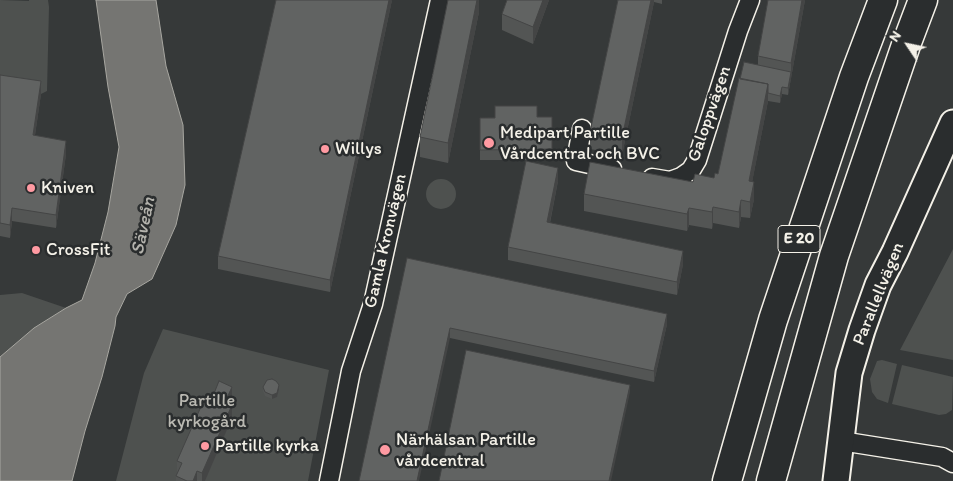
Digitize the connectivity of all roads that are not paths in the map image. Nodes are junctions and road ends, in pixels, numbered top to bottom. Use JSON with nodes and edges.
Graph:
{"nodes":[{"id":1,"x":440,"y":0,"type":"edge"},
{"id":2,"x":750,"y":0,"type":"edge"},
{"id":3,"x":883,"y":0,"type":"edge"},
{"id":4,"x":923,"y":0,"type":"edge"},
{"id":5,"x":953,"y":123,"type":"edge"},
{"id":6,"x":582,"y":129,"type":"dead end"},
{"id":7,"x":841,"y":441,"type":"junction"},
{"id":8,"x":953,"y":463,"type":"edge"},
{"id":9,"x":836,"y":479,"type":"edge"},
{"id":10,"x":329,"y":481,"type":"edge"},
{"id":11,"x":727,"y":481,"type":"edge"},
{"id":12,"x":771,"y":481,"type":"edge"}],
"edges":[{"from":1,"to":10,"type":"street","name":"Gamla Kronvägen"},
{"from":2,"to":6,"type":"street","name":"Galoppvägen"},
{"from":3,"to":11,"type":"highway","number":"E 20"},
{"from":4,"to":12,"type":"highway","number":"E 20"},
{"from":5,"to":7,"type":"street","name":"Parallellvägen"},
{"from":7,"to":8,"type":"street"},
{"from":7,"to":9,"type":"street","name":"Parallellvägen"}]}
